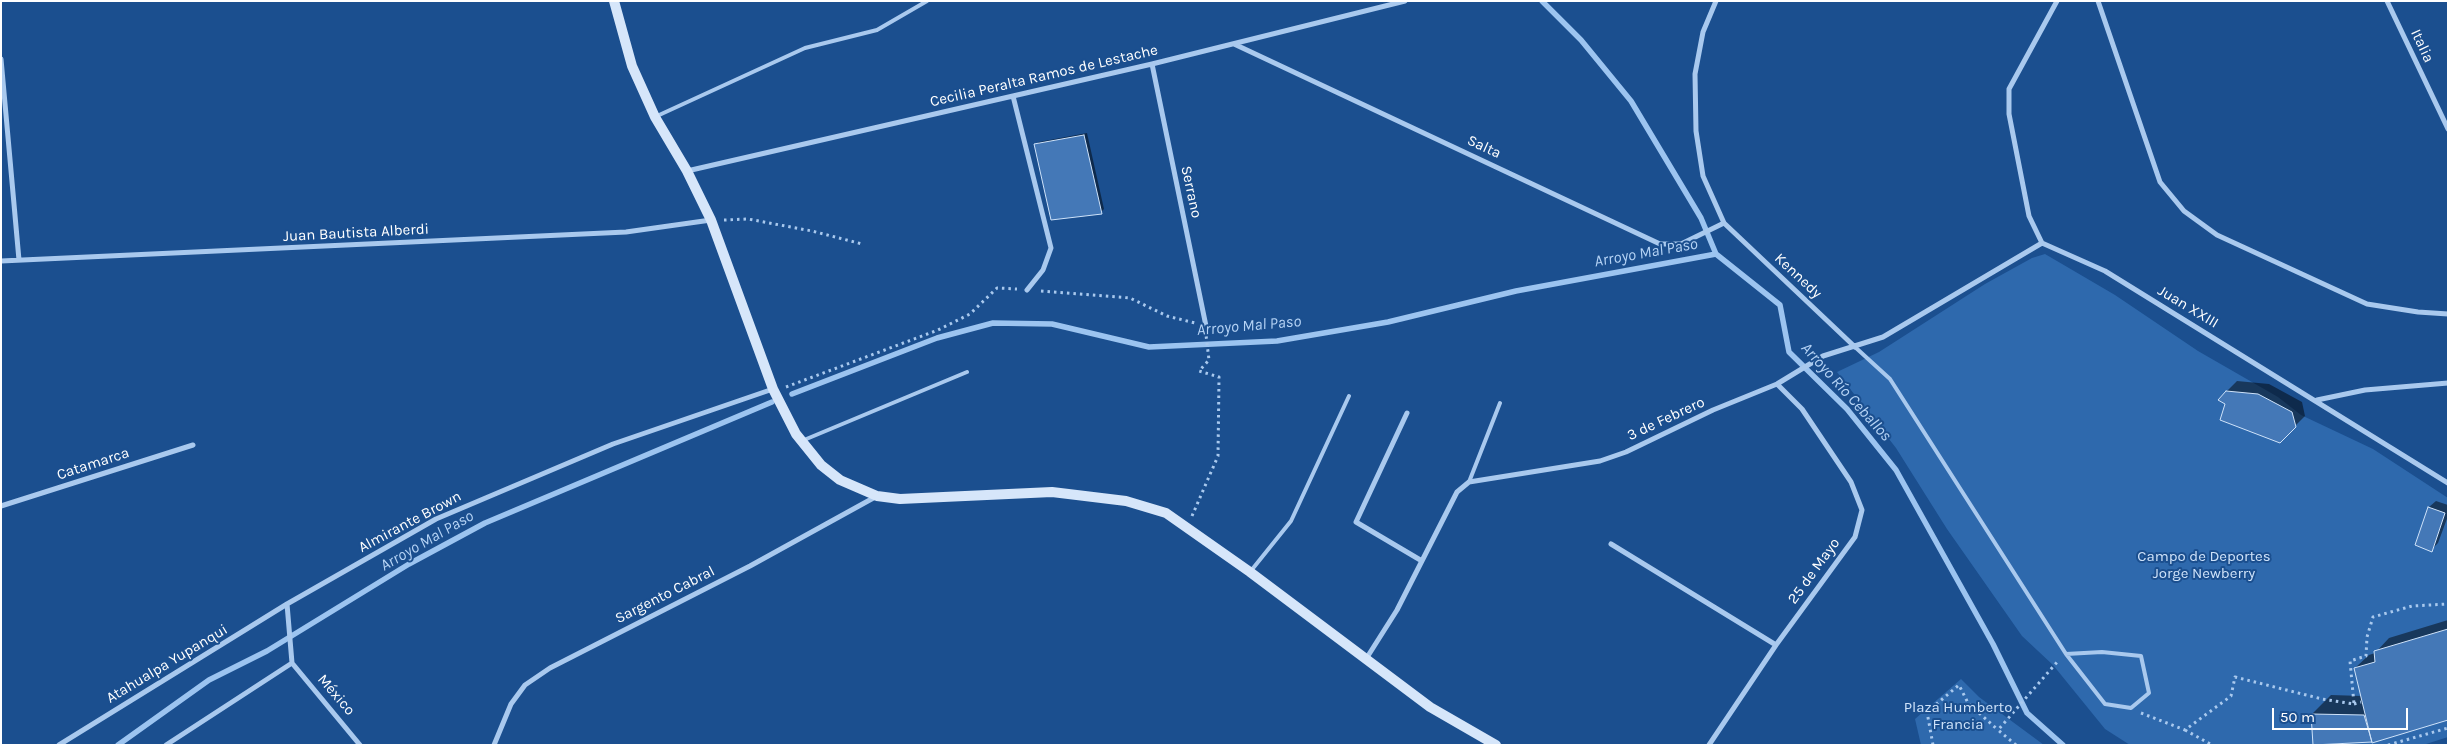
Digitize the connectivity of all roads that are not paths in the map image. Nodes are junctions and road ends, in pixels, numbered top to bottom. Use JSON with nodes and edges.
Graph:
{"nodes":[{"id":1,"x":614,"y":1,"type":"edge"},
{"id":2,"x":927,"y":1,"type":"edge"},
{"id":3,"x":1405,"y":1,"type":"edge"},
{"id":4,"x":1716,"y":1,"type":"edge"},
{"id":5,"x":2057,"y":1,"type":"edge"},
{"id":6,"x":2098,"y":1,"type":"edge"},
{"id":7,"x":2387,"y":1,"type":"edge"},
{"id":8,"x":1234,"y":44,"type":"junction"},
{"id":9,"x":1,"y":58,"type":"edge"},
{"id":10,"x":1152,"y":64,"type":"junction"},
{"id":11,"x":1014,"y":96,"type":"junction"},
{"id":12,"x":655,"y":116,"type":"junction"},
{"id":13,"x":2448,"y":129,"type":"edge"},
{"id":14,"x":687,"y":171,"type":"junction"},
{"id":15,"x":711,"y":220,"type":"junction"},
{"id":16,"x":1724,"y":223,"type":"junction"},
{"id":17,"x":2042,"y":243,"type":"junction"},
{"id":18,"x":19,"y":260,"type":"junction"},
{"id":19,"x":1,"y":261,"type":"edge"},
{"id":20,"x":1027,"y":290,"type":"road end"},
{"id":21,"x":2448,"y":314,"type":"edge"},
{"id":22,"x":1206,"y":328,"type":"road end"},
{"id":23,"x":1856,"y":347,"type":"junction"},
{"id":24,"x":967,"y":372,"type":"dead end"},
{"id":25,"x":2448,"y":383,"type":"edge"},
{"id":26,"x":1777,"y":384,"type":"junction"},
{"id":27,"x":773,"y":389,"type":"junction"},
{"id":28,"x":1349,"y":396,"type":"dead end"},
{"id":29,"x":2317,"y":400,"type":"junction"},
{"id":30,"x":1500,"y":403,"type":"dead end"},
{"id":31,"x":1407,"y":413,"type":"dead end"},
{"id":32,"x":802,"y":441,"type":"junction"},
{"id":33,"x":193,"y":445,"type":"dead end"},
{"id":34,"x":1469,"y":482,"type":"junction"},
{"id":35,"x":2448,"y":483,"type":"edge"},
{"id":36,"x":877,"y":496,"type":"junction"},
{"id":37,"x":1,"y":506,"type":"edge"},
{"id":38,"x":1611,"y":544,"type":"dead end"},
{"id":39,"x":1422,"y":561,"type":"junction"},
{"id":40,"x":1250,"y":572,"type":"junction"},
{"id":41,"x":287,"y":604,"type":"junction"},
{"id":42,"x":1776,"y":645,"type":"junction"},
{"id":43,"x":2066,"y":654,"type":"junction"},
{"id":44,"x":1366,"y":659,"type":"junction"},
{"id":45,"x":292,"y":663,"type":"junction"},
{"id":46,"x":59,"y":745,"type":"edge"},
{"id":47,"x":166,"y":745,"type":"edge"},
{"id":48,"x":360,"y":745,"type":"edge"},
{"id":49,"x":494,"y":745,"type":"edge"},
{"id":50,"x":1496,"y":745,"type":"edge"},
{"id":51,"x":1708,"y":745,"type":"edge"}],
"edges":[{"from":1,"to":12,"type":"main road"},
{"from":2,"to":12,"type":"lane"},
{"from":3,"to":8,"type":"street","name":"Cecilia Peralta Ramos de Lestache"},
{"from":4,"to":16,"type":"street"},
{"from":5,"to":17,"type":"street"},
{"from":6,"to":21,"type":"street"},
{"from":7,"to":13,"type":"street","name":"Italia"},
{"from":8,"to":10,"type":"street","name":"Cecilia Peralta Ramos de Lestache"},
{"from":8,"to":16,"type":"street","name":"Salta"},
{"from":9,"to":18,"type":"street"},
{"from":10,"to":11,"type":"street","name":"Cecilia Peralta Ramos de Lestache"},
{"from":10,"to":22,"type":"street","name":"Serrano"},
{"from":11,"to":14,"type":"street","name":"Cecilia Peralta Ramos de Lestache"},
{"from":11,"to":20,"type":"street"},
{"from":12,"to":14,"type":"main road"},
{"from":14,"to":15,"type":"main road"},
{"from":15,"to":18,"type":"street","name":"Juan Bautista Alberdi"},
{"from":15,"to":27,"type":"main road"},
{"from":16,"to":23,"type":"street","name":"Kennedy"},
{"from":17,"to":23,"type":"street","name":"3 de Febrero"},
{"from":17,"to":29,"type":"street","name":"Juan XXIII"},
{"from":18,"to":19,"type":"street","name":"Juan Bautista Alberdi"},
{"from":23,"to":26,"type":"street","name":"3 de Febrero"},
{"from":23,"to":43,"type":"lane"},
{"from":24,"to":32,"type":"lane"},
{"from":25,"to":29,"type":"street"},
{"from":26,"to":34,"type":"street","name":"3 de Febrero"},
{"from":26,"to":42,"type":"street","name":"25 de Mayo"},
{"from":27,"to":32,"type":"main road"},
{"from":27,"to":41,"type":"street","name":"Almirante Brown"},
{"from":28,"to":40,"type":"lane"},
{"from":29,"to":35,"type":"street","name":"Juan XXIII"},
{"from":30,"to":34,"type":"lane"},
{"from":31,"to":39,"type":"street"},
{"from":32,"to":36,"type":"main road"},
{"from":33,"to":37,"type":"street","name":"Catamarca"},
{"from":34,"to":39,"type":"street"},
{"from":36,"to":40,"type":"main road"},
{"from":36,"to":49,"type":"street","name":"Sargento Cabral"},
{"from":38,"to":42,"type":"street"},
{"from":39,"to":44,"type":"street"},
{"from":40,"to":44,"type":"main road"},
{"from":41,"to":45,"type":"street"},
{"from":41,"to":46,"type":"street","name":"Atahualpa Yupanqui"},
{"from":42,"to":51,"type":"street","name":"25 de Mayo"},
{"from":43,"to":43,"type":"lane"},
{"from":44,"to":50,"type":"main road"},
{"from":45,"to":47,"type":"street"},
{"from":45,"to":48,"type":"street","name":"México"}]}
